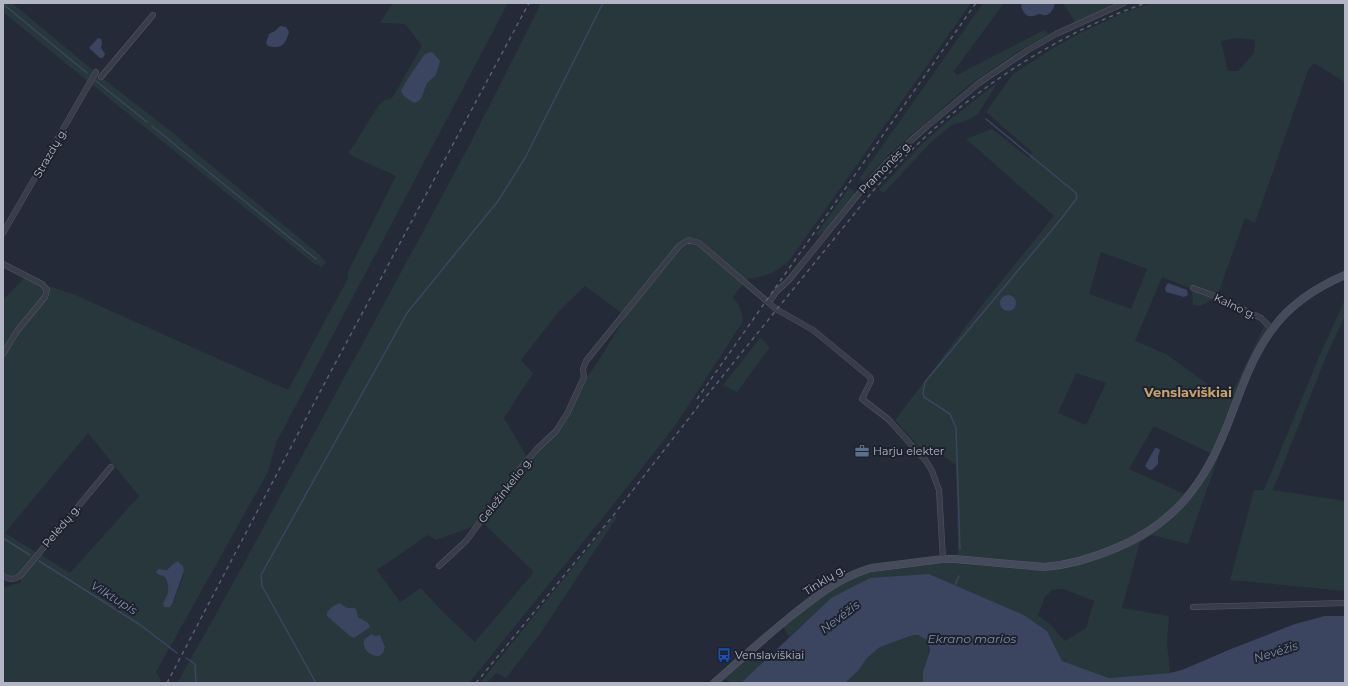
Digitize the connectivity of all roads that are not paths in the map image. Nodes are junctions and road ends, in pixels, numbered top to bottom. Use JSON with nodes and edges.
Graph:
{"nodes":[{"id":1,"x":1124,"y":3,"type":"edge"},
{"id":2,"x":153,"y":15,"type":"dead end"},
{"id":3,"x":96,"y":72,"type":"dead end"},
{"id":4,"x":102,"y":77,"type":"dead end"},
{"id":5,"x":3,"y":233,"type":"edge"},
{"id":6,"x":3,"y":264,"type":"edge"},
{"id":7,"x":1345,"y":275,"type":"edge"},
{"id":8,"x":1193,"y":288,"type":"dead end"},
{"id":9,"x":769,"y":302,"type":"junction"},
{"id":10,"x":1272,"y":329,"type":"junction"},
{"id":11,"x":3,"y":354,"type":"edge"},
{"id":12,"x":111,"y":467,"type":"dead end"},
{"id":13,"x":943,"y":560,"type":"junction"},
{"id":14,"x":439,"y":566,"type":"dead end"},
{"id":15,"x":3,"y":576,"type":"edge"},
{"id":16,"x":1345,"y":603,"type":"edge"},
{"id":17,"x":1194,"y":607,"type":"dead end"},
{"id":18,"x":714,"y":683,"type":"edge"}],
"edges":[{"from":1,"to":9,"type":"street","name":"Pramonės g."},
{"from":2,"to":4,"type":"street"},
{"from":3,"to":5,"type":"street","name":"Strazdų g."},
{"from":6,"to":11,"type":"street"},
{"from":7,"to":10,"type":"main road","name":"Tinklų g."},
{"from":8,"to":10,"type":"street","name":"Kalno g."},
{"from":9,"to":13,"type":"street"},
{"from":9,"to":14,"type":"street","name":"Geležinkelio g."},
{"from":10,"to":13,"type":"main road","name":"Tinklų g."},
{"from":12,"to":15,"type":"street","name":"Pelėdų g."},
{"from":13,"to":18,"type":"main road","name":"Tinklų g."},
{"from":16,"to":17,"type":"street"}]}
